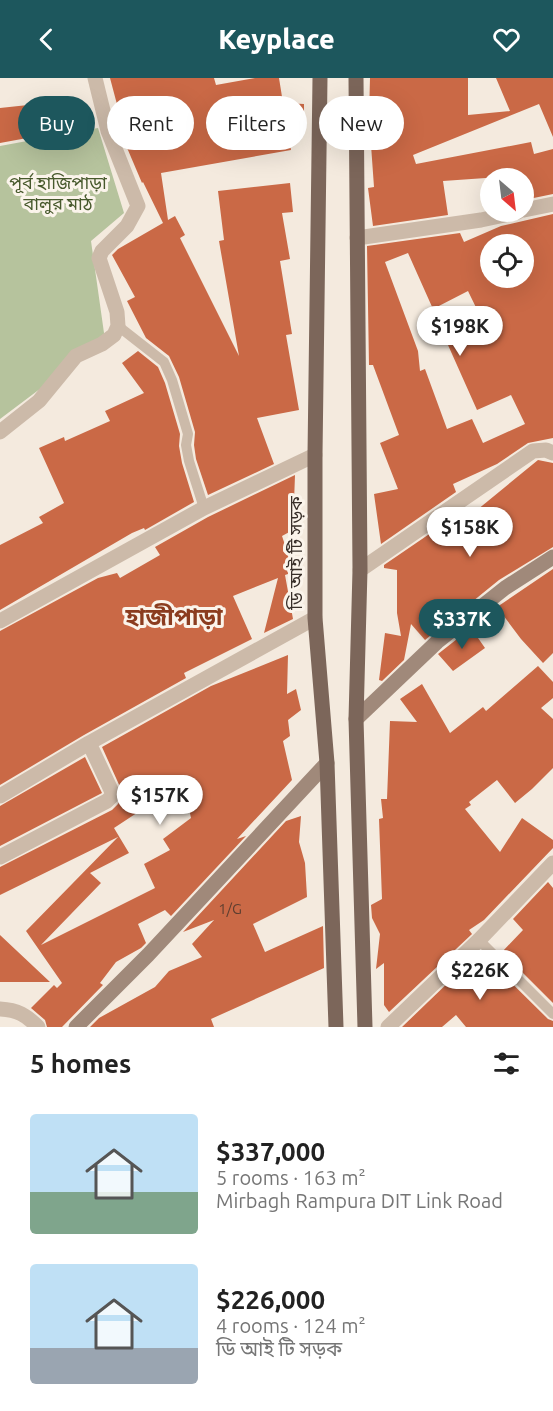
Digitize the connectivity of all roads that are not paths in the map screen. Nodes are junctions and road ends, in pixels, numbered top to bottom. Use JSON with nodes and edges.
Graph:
{"nodes":[{"id":1,"x":95,"y":78,"type":"edge"},
{"id":2,"x":320,"y":78,"type":"edge"},
{"id":3,"x":356,"y":78,"type":"edge"},
{"id":4,"x":553,"y":204,"type":"edge"},
{"id":5,"x":534,"y":208,"type":"edge"},
{"id":6,"x":480,"y":220,"type":"edge"},
{"id":7,"x":357,"y":238,"type":"junction"},
{"id":8,"x":118,"y":326,"type":"junction"},
{"id":9,"x":0,"y":432,"type":"edge"},
{"id":10,"x":553,"y":453,"type":"edge"},
{"id":11,"x":315,"y":455,"type":"junction"},
{"id":12,"x":204,"y":508,"type":"junction"},
{"id":13,"x":553,"y":557,"type":"edge"},
{"id":14,"x":360,"y":570,"type":"junction"},
{"id":15,"x":315,"y":618,"type":"junction"},
{"id":16,"x":0,"y":621,"type":"edge"},
{"id":17,"x":356,"y":719,"type":"junction"},
{"id":18,"x":89,"y":743,"type":"junction"},
{"id":19,"x":327,"y":763,"type":"junction"},
{"id":20,"x":0,"y":796,"type":"edge"},
{"id":21,"x":0,"y":857,"type":"edge"},
{"id":22,"x":553,"y":863,"type":"edge"},
{"id":23,"x":479,"y":940,"type":"junction"},
{"id":24,"x":0,"y":1009,"type":"edge"},
{"id":25,"x":553,"y":1014,"type":"edge"},
{"id":26,"x":38,"y":1027,"type":"edge"},
{"id":27,"x":76,"y":1027,"type":"edge"},
{"id":28,"x":336,"y":1027,"type":"edge"},
{"id":29,"x":365,"y":1027,"type":"edge"},
{"id":30,"x":388,"y":1027,"type":"edge"}],
"edges":[{"from":1,"to":8,"type":"street"},
{"from":2,"to":11,"type":"main road","name":"ডি আই টি সড়ক"},
{"from":3,"to":7,"type":"main road"},
{"from":4,"to":5,"type":"street"},
{"from":6,"to":7,"type":"street"},
{"from":7,"to":14,"type":"main road"},
{"from":8,"to":9,"type":"street"},
{"from":8,"to":12,"type":"lane"},
{"from":10,"to":14,"type":"street"},
{"from":11,"to":12,"type":"street"},
{"from":11,"to":15,"type":"main road","name":"ডি আই টি সড়ক"},
{"from":12,"to":16,"type":"street"},
{"from":13,"to":17,"type":"street"},
{"from":14,"to":17,"type":"main road"},
{"from":15,"to":18,"type":"street"},
{"from":15,"to":19,"type":"main road","name":"ডি আই টি সড়ক"},
{"from":17,"to":29,"type":"main road"},
{"from":18,"to":20,"type":"street"},
{"from":18,"to":21,"type":"street"},
{"from":19,"to":27,"type":"street"},
{"from":19,"to":28,"type":"main road","name":"ডি আই টি সড়ক"},
{"from":22,"to":23,"type":"street"},
{"from":23,"to":25,"type":"lane"},
{"from":23,"to":30,"type":"street"},
{"from":24,"to":26,"type":"street"}]}
